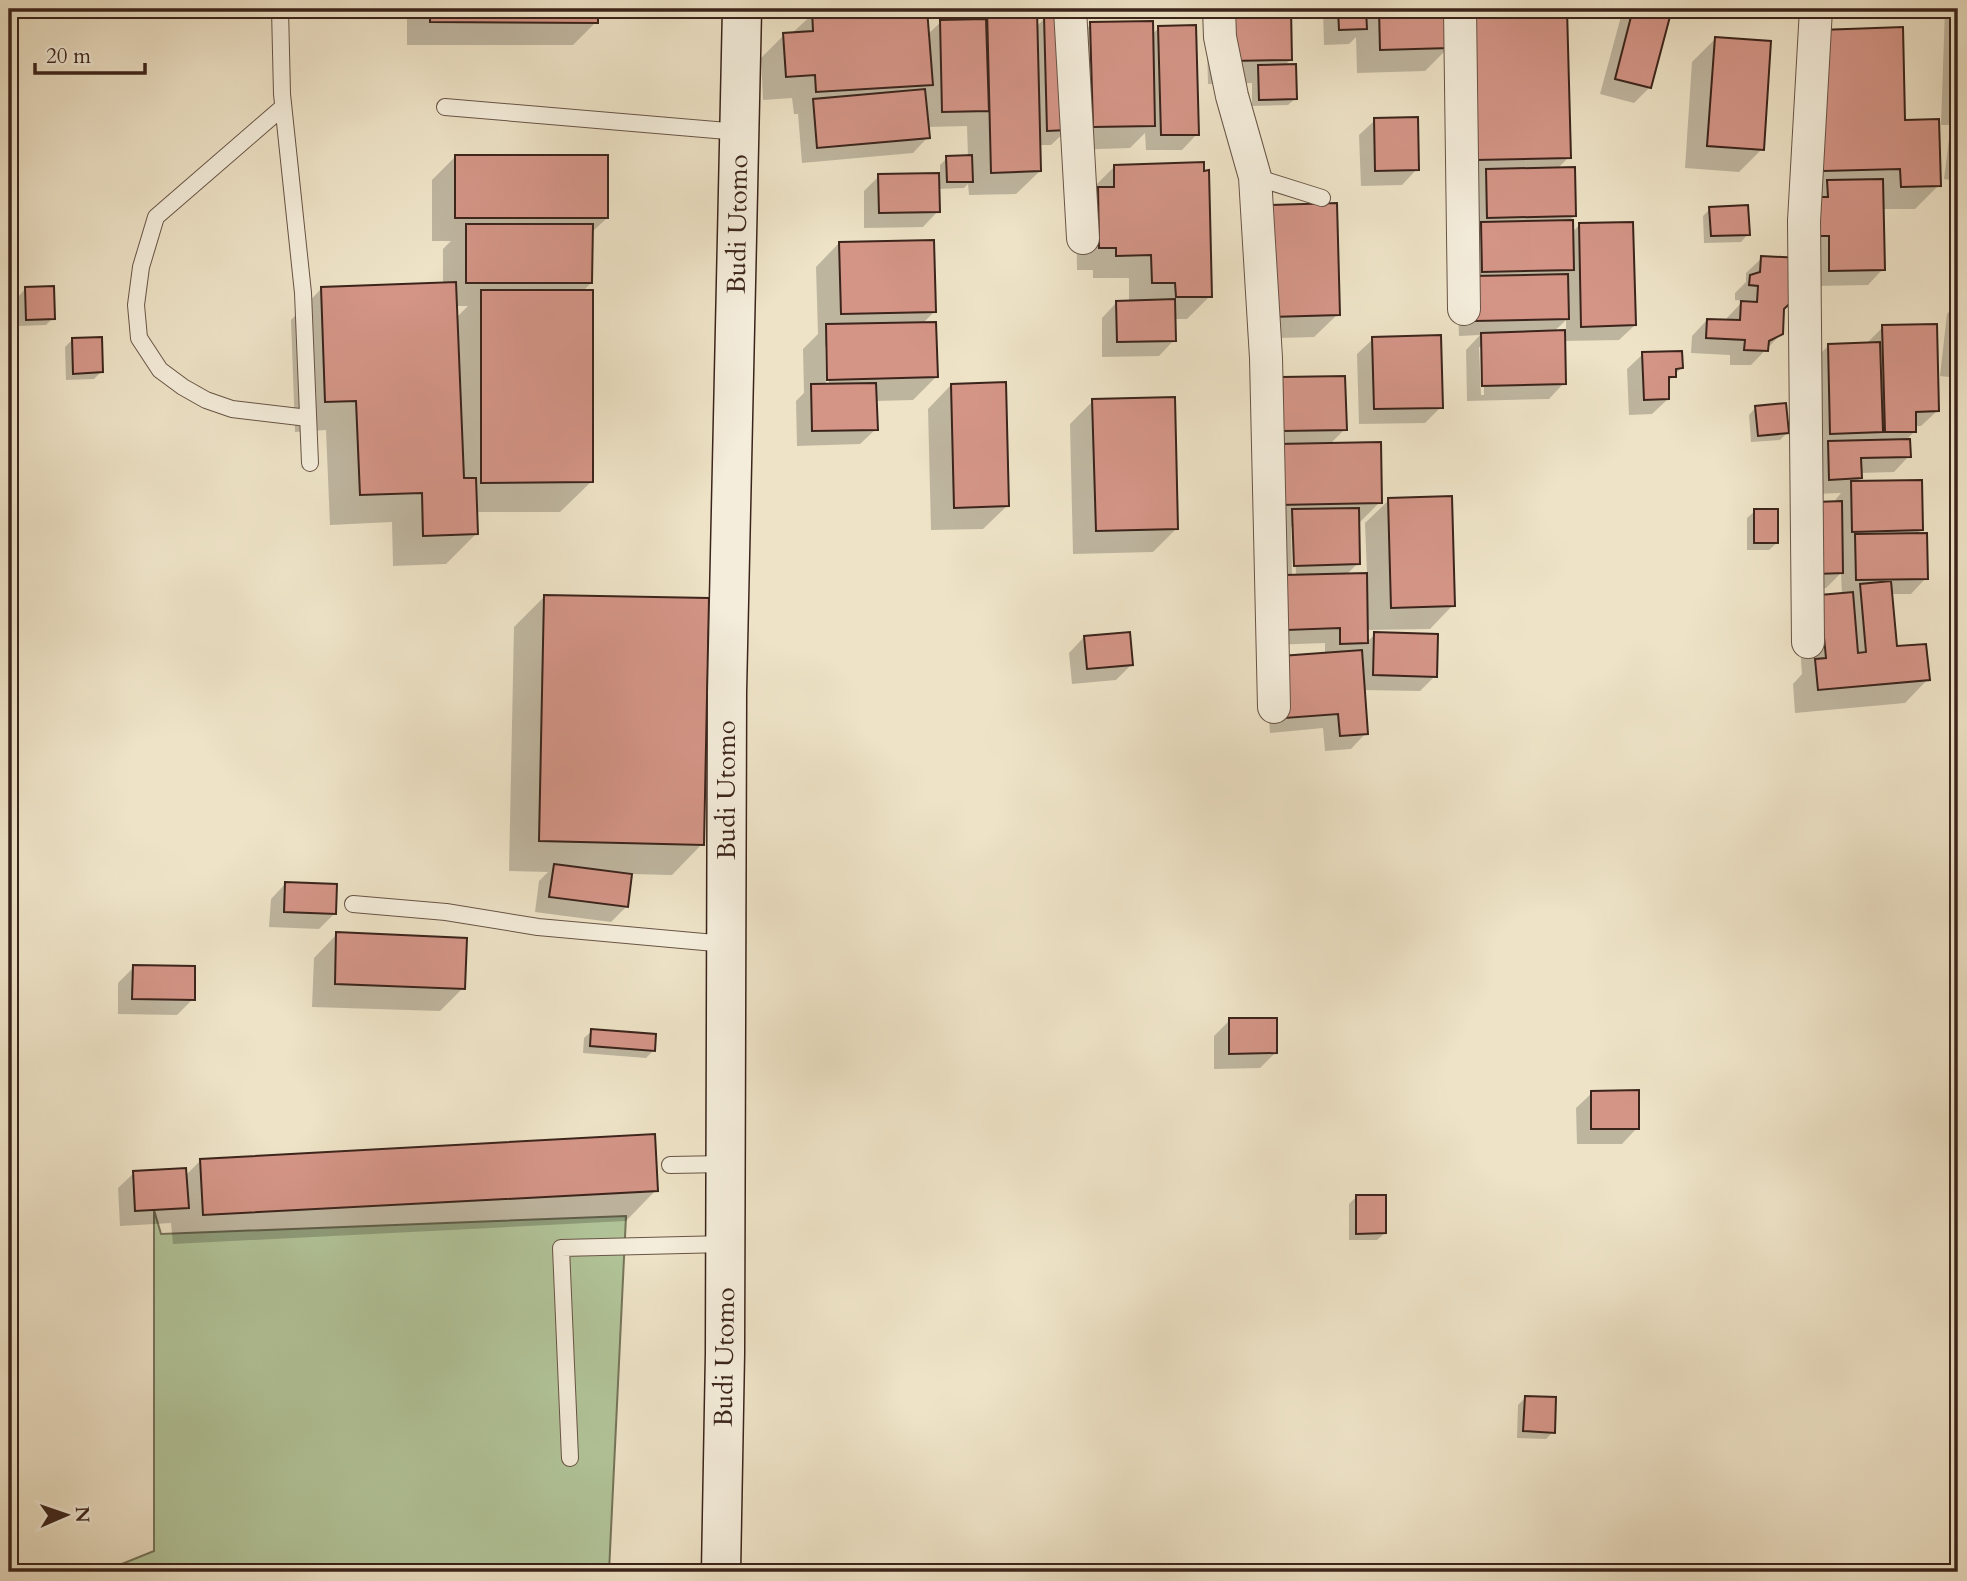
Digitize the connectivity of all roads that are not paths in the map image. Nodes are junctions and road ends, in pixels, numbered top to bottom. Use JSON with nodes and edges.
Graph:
{"nodes":[{"id":1,"x":280,"y":9,"type":"edge"},
{"id":2,"x":742,"y":9,"type":"edge"},
{"id":3,"x":1069,"y":9,"type":"edge"},
{"id":4,"x":1219,"y":9,"type":"edge"},
{"id":5,"x":1460,"y":9,"type":"edge"},
{"id":6,"x":1816,"y":9,"type":"edge"},
{"id":7,"x":283,"y":107,"type":"junction"},
{"id":8,"x":444,"y":107,"type":"dead end"},
{"id":9,"x":739,"y":132,"type":"junction"},
{"id":10,"x":1255,"y":177,"type":"junction"},
{"id":11,"x":1322,"y":198,"type":"dead end"},
{"id":12,"x":1083,"y":238,"type":"dead end"},
{"id":13,"x":1464,"y":309,"type":"dead end"},
{"id":14,"x":308,"y":418,"type":"junction"},
{"id":15,"x":310,"y":463,"type":"dead end"},
{"id":16,"x":1808,"y":642,"type":"dead end"},
{"id":17,"x":1274,"y":707,"type":"dead end"},
{"id":18,"x":352,"y":904,"type":"dead end"},
{"id":19,"x":726,"y":944,"type":"junction"},
{"id":20,"x":726,"y":1164,"type":"junction"},
{"id":21,"x":670,"y":1165,"type":"dead end"},
{"id":22,"x":725,"y":1244,"type":"junction"},
{"id":23,"x":570,"y":1458,"type":"dead end"},
{"id":24,"x":721,"y":1572,"type":"edge"}],
"edges":[{"from":1,"to":7,"type":"lane"},
{"from":2,"to":9,"type":"street","name":"Budi Utomo"},
{"from":3,"to":12,"type":"street"},
{"from":4,"to":10,"type":"street"},
{"from":5,"to":13,"type":"street"},
{"from":6,"to":16,"type":"street"},
{"from":7,"to":14,"type":"lane"},
{"from":7,"to":14,"type":"lane"},
{"from":8,"to":9,"type":"lane"},
{"from":9,"to":19,"type":"street","name":"Budi Utomo"},
{"from":10,"to":11,"type":"lane"},
{"from":10,"to":17,"type":"street"},
{"from":14,"to":15,"type":"lane"},
{"from":18,"to":19,"type":"lane"},
{"from":19,"to":20,"type":"street","name":"Budi Utomo"},
{"from":20,"to":21,"type":"lane"},
{"from":20,"to":22,"type":"street","name":"Budi Utomo"},
{"from":22,"to":23,"type":"lane"},
{"from":22,"to":24,"type":"street","name":"Budi Utomo"}]}
